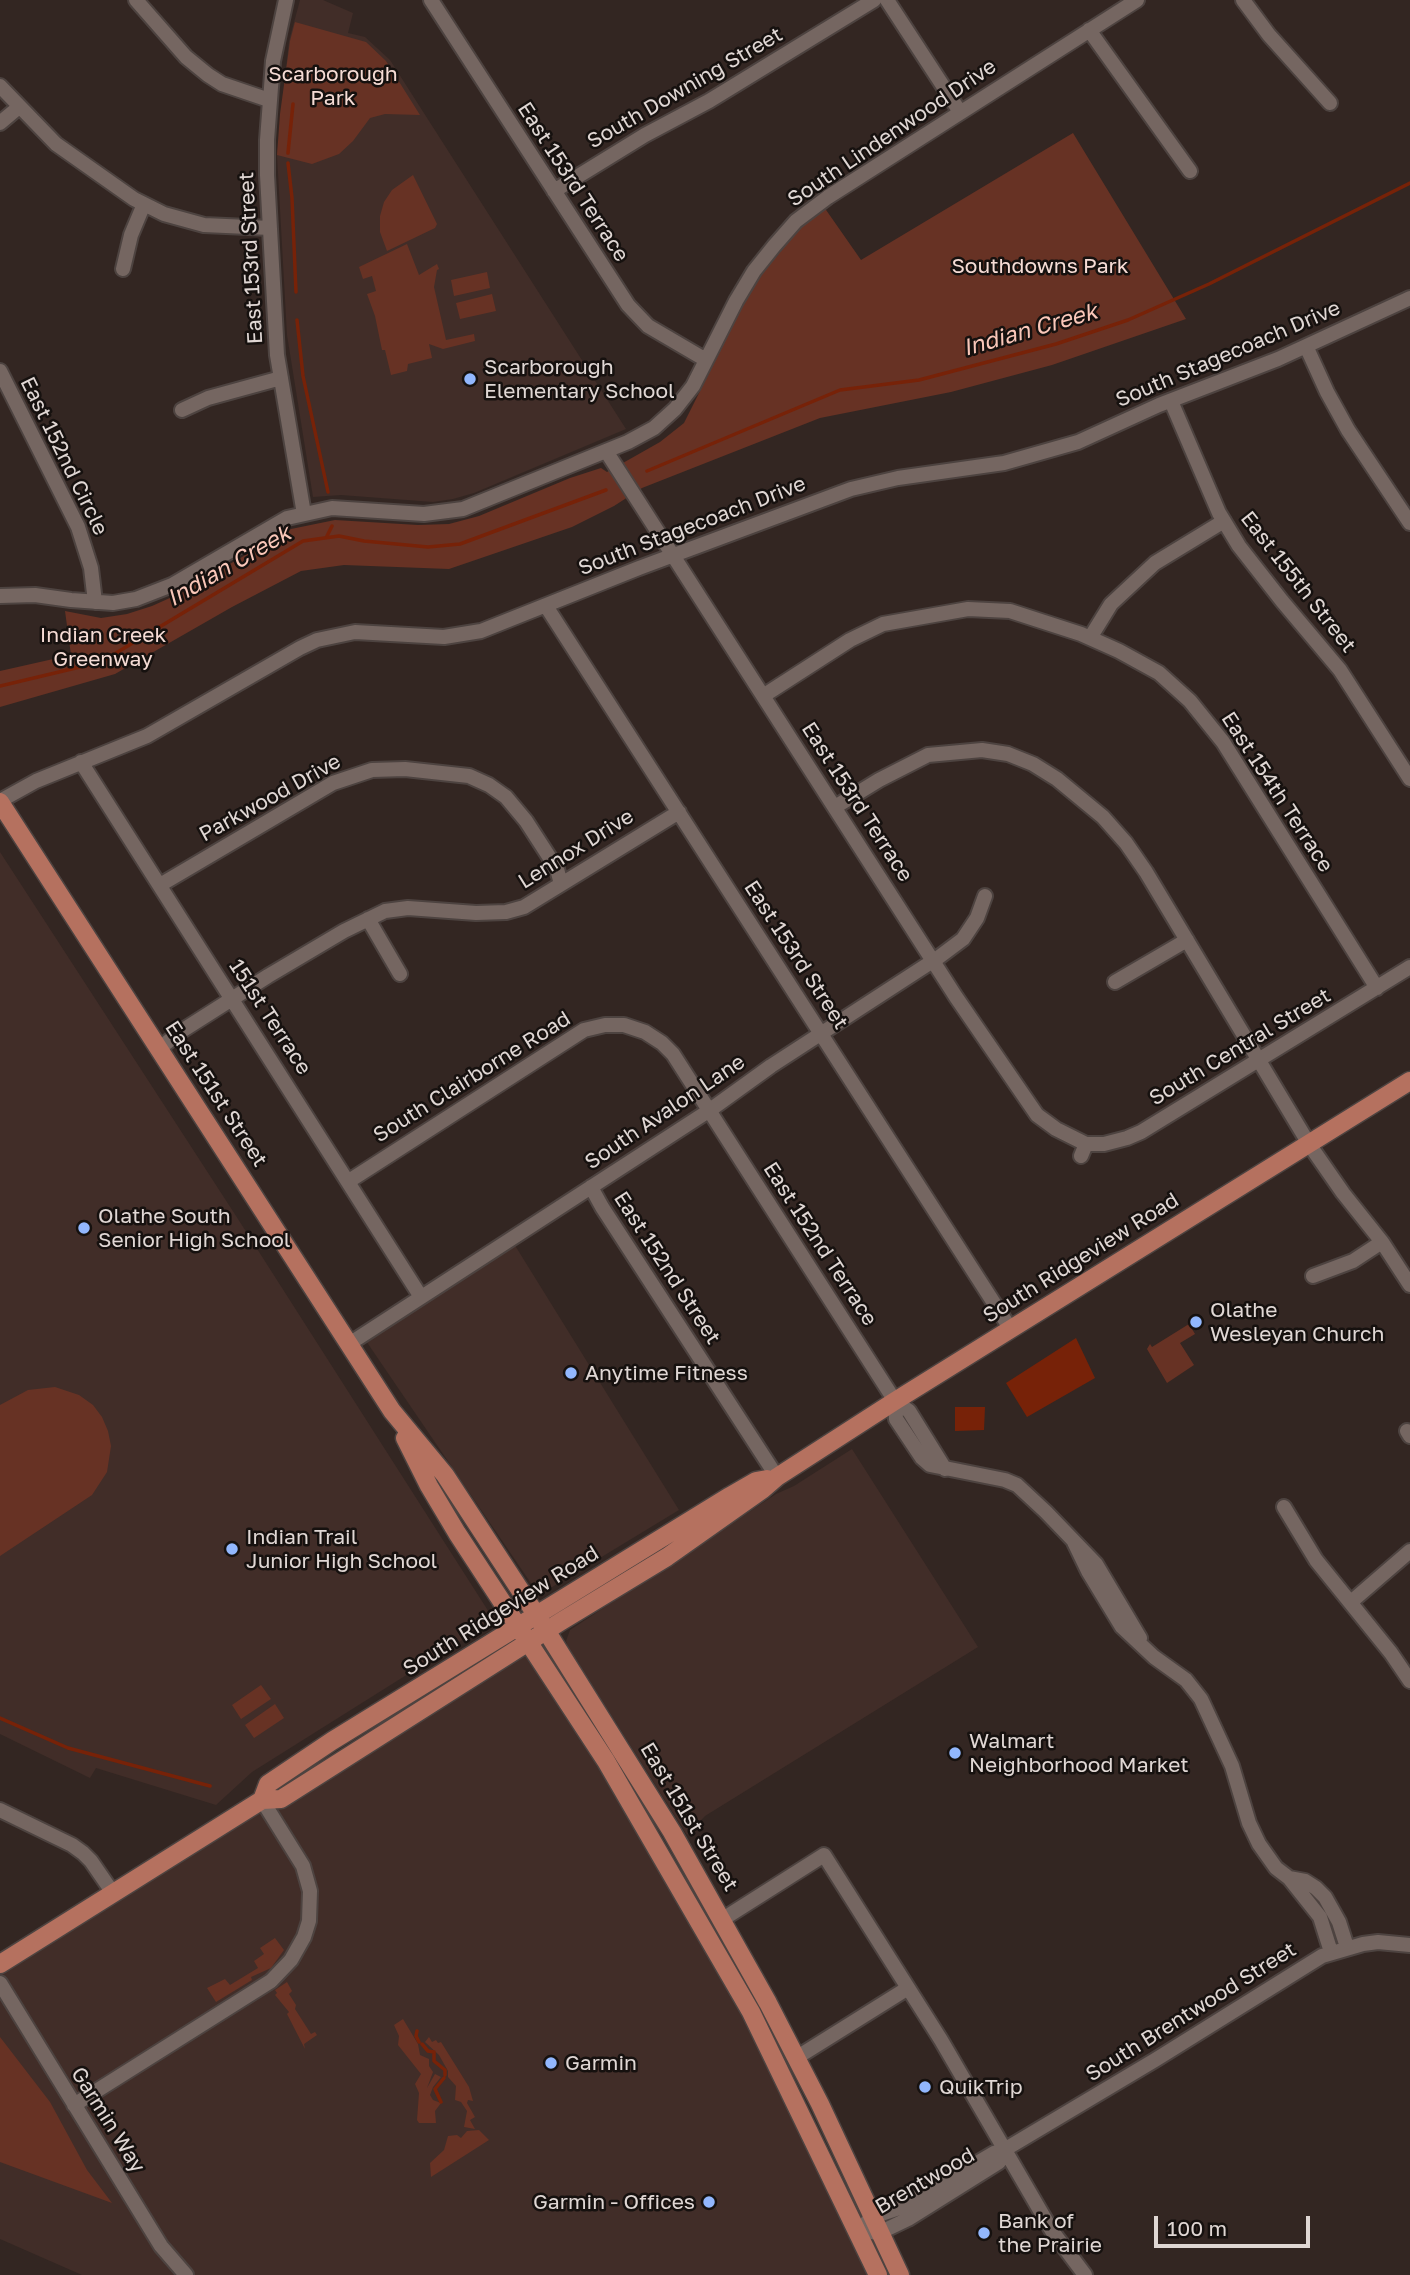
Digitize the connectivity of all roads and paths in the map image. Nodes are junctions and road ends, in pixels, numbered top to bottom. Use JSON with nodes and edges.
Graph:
{"nodes":[{"id":1,"x":136,"y":0,"type":"edge"},
{"id":2,"x":286,"y":0,"type":"edge"},
{"id":3,"x":431,"y":0,"type":"edge"},
{"id":4,"x":874,"y":0,"type":"edge"},
{"id":5,"x":887,"y":0,"type":"edge"},
{"id":6,"x":1137,"y":0,"type":"edge"},
{"id":7,"x":1243,"y":0,"type":"edge"},
{"id":8,"x":1089,"y":30,"type":"junction"},
{"id":9,"x":0,"y":86,"type":"edge"},
{"id":10,"x":269,"y":100,"type":"junction"},
{"id":11,"x":1330,"y":103,"type":"dead end"},
{"id":12,"x":19,"y":107,"type":"junction"},
{"id":13,"x":960,"y":112,"type":"junction"},
{"id":14,"x":0,"y":123,"type":"edge"},
{"id":15,"x":1191,"y":171,"type":"dead end"},
{"id":16,"x":554,"y":191,"type":"junction"},
{"id":17,"x":144,"y":204,"type":"junction"},
{"id":18,"x":270,"y":228,"type":"junction"},
{"id":19,"x":122,"y":269,"type":"dead end"},
{"id":20,"x":1410,"y":298,"type":"edge"},
{"id":21,"x":1306,"y":346,"type":"junction"},
{"id":22,"x":706,"y":360,"type":"junction"},
{"id":23,"x":0,"y":371,"type":"edge"},
{"id":24,"x":281,"y":378,"type":"junction"},
{"id":25,"x":1171,"y":401,"type":"junction"},
{"id":26,"x":182,"y":410,"type":"dead end"},
{"id":27,"x":606,"y":451,"type":"junction"},
{"id":28,"x":304,"y":514,"type":"junction"},
{"id":29,"x":1224,"y":521,"type":"junction"},
{"id":30,"x":1410,"y":523,"type":"edge"},
{"id":31,"x":673,"y":556,"type":"junction"},
{"id":32,"x":0,"y":596,"type":"edge"},
{"id":33,"x":95,"y":602,"type":"junction"},
{"id":34,"x":546,"y":606,"type":"junction"},
{"id":35,"x":1090,"y":638,"type":"junction"},
{"id":36,"x":762,"y":696,"type":"junction"},
{"id":37,"x":81,"y":762,"type":"junction"},
{"id":38,"x":1410,"y":779,"type":"edge"},
{"id":39,"x":0,"y":802,"type":"edge"},
{"id":40,"x":835,"y":807,"type":"junction"},
{"id":41,"x":679,"y":811,"type":"junction"},
{"id":42,"x":561,"y":884,"type":"junction"},
{"id":43,"x":160,"y":885,"type":"junction"},
{"id":44,"x":985,"y":896,"type":"dead end"},
{"id":45,"x":368,"y":919,"type":"junction"},
{"id":46,"x":1187,"y":940,"type":"junction"},
{"id":47,"x":933,"y":961,"type":"junction"},
{"id":48,"x":1410,"y":967,"type":"edge"},
{"id":49,"x":400,"y":974,"type":"dead end"},
{"id":50,"x":1115,"y":982,"type":"dead end"},
{"id":51,"x":1377,"y":988,"type":"junction"},
{"id":52,"x":232,"y":998,"type":"junction"},
{"id":53,"x":821,"y":1034,"type":"junction"},
{"id":54,"x":160,"y":1048,"type":"junction"},
{"id":55,"x":1260,"y":1060,"type":"junction"},
{"id":56,"x":1410,"y":1081,"type":"edge"},
{"id":57,"x":710,"y":1110,"type":"junction"},
{"id":58,"x":1309,"y":1144,"type":"junction"},
{"id":59,"x":1083,"y":1150,"type":"joint"},
{"id":60,"x":349,"y":1181,"type":"junction"},
{"id":61,"x":591,"y":1186,"type":"junction"},
{"id":62,"x":1382,"y":1242,"type":"junction"},
{"id":63,"x":1313,"y":1276,"type":"dead end"},
{"id":64,"x":1410,"y":1285,"type":"edge"},
{"id":65,"x":421,"y":1297,"type":"junction"},
{"id":66,"x":1010,"y":1328,"type":"junction"},
{"id":67,"x":349,"y":1344,"type":"junction"},
{"id":68,"x":895,"y":1401,"type":"junction"},
{"id":69,"x":392,"y":1411,"type":"junction"},
{"id":70,"x":777,"y":1477,"type":"junction"},
{"id":71,"x":1284,"y":1507,"type":"dead end"},
{"id":72,"x":1410,"y":1550,"type":"edge"},
{"id":73,"x":1351,"y":1602,"type":"junction"},
{"id":74,"x":542,"y":1623,"type":"junction"},
{"id":75,"x":523,"y":1635,"type":"junction"},
{"id":76,"x":1410,"y":1681,"type":"edge"},
{"id":77,"x":624,"y":1793,"type":"junction"},
{"id":78,"x":262,"y":1800,"type":"junction"},
{"id":79,"x":0,"y":1810,"type":"edge"},
{"id":80,"x":1289,"y":1878,"type":"junction"},
{"id":81,"x":113,"y":1893,"type":"junction"},
{"id":82,"x":723,"y":1919,"type":"junction"},
{"id":83,"x":709,"y":1938,"type":"junction"},
{"id":84,"x":1410,"y":1945,"type":"edge"},
{"id":85,"x":1347,"y":1947,"type":"junction"},
{"id":86,"x":1331,"y":1952,"type":"junction"},
{"id":87,"x":0,"y":1964,"type":"edge"},
{"id":88,"x":0,"y":1983,"type":"edge"},
{"id":89,"x":908,"y":1988,"type":"junction"},
{"id":90,"x":794,"y":2054,"type":"junction"},
{"id":91,"x":74,"y":2105,"type":"junction"},
{"id":92,"x":1004,"y":2150,"type":"junction"},
{"id":93,"x":875,"y":2225,"type":"junction"},
{"id":94,"x":857,"y":2232,"type":"junction"},
{"id":95,"x":186,"y":2275,"type":"edge"},
{"id":96,"x":878,"y":2275,"type":"edge"},
{"id":97,"x":900,"y":2275,"type":"edge"},
{"id":98,"x":1085,"y":2275,"type":"edge"}],
"edges":[{"from":1,"to":10,"type":"street"},
{"from":2,"to":10,"type":"street","name":"East 153rd Street"},
{"from":3,"to":16,"type":"street","name":"East 153rd Terrace"},
{"from":4,"to":16,"type":"street","name":"South Downing Street"},
{"from":5,"to":13,"type":"street"},
{"from":6,"to":8,"type":"street","name":"South Lindenwood Drive"},
{"from":7,"to":11,"type":"street"},
{"from":8,"to":13,"type":"street","name":"South Lindenwood Drive"},
{"from":8,"to":15,"type":"street"},
{"from":9,"to":12,"type":"street"},
{"from":10,"to":18,"type":"street","name":"East 153rd Street"},
{"from":12,"to":14,"type":"street"},
{"from":12,"to":17,"type":"street"},
{"from":13,"to":22,"type":"street","name":"South Lindenwood Drive"},
{"from":16,"to":22,"type":"street","name":"East 153rd Terrace"},
{"from":17,"to":18,"type":"street"},
{"from":17,"to":19,"type":"street"},
{"from":18,"to":24,"type":"street","name":"East 153rd Street"},
{"from":20,"to":21,"type":"street","name":"South Stagecoach Drive"},
{"from":21,"to":25,"type":"street","name":"South Stagecoach Drive"},
{"from":21,"to":30,"type":"street"},
{"from":22,"to":27,"type":"street","name":"South Lindenwood Drive"},
{"from":23,"to":33,"type":"street","name":"East 152nd Circle"},
{"from":24,"to":26,"type":"street"},
{"from":24,"to":28,"type":"street","name":"East 153rd Street"},
{"from":25,"to":29,"type":"street","name":"East 155th Street"},
{"from":25,"to":31,"type":"street","name":"South Stagecoach Drive"},
{"from":27,"to":28,"type":"street","name":"South Lindenwood Drive"},
{"from":27,"to":31,"type":"street","name":"East 153rd Terrace"},
{"from":28,"to":33,"type":"street","name":"South Lindenwood Drive"},
{"from":29,"to":35,"type":"street"},
{"from":29,"to":38,"type":"street","name":"East 155th Street"},
{"from":31,"to":34,"type":"street","name":"South Stagecoach Drive"},
{"from":31,"to":36,"type":"street","name":"East 153rd Terrace"},
{"from":32,"to":33,"type":"street","name":"South Lindenwood Drive"},
{"from":34,"to":37,"type":"street","name":"South Stagecoach Drive"},
{"from":34,"to":41,"type":"street","name":"East 153rd Street"},
{"from":35,"to":36,"type":"street","name":"East 154th Terrace"},
{"from":35,"to":51,"type":"street","name":"East 154th Terrace"},
{"from":36,"to":40,"type":"street","name":"East 153rd Terrace"},
{"from":37,"to":39,"type":"street","name":"South Stagecoach Drive"},
{"from":37,"to":43,"type":"street","name":"151st Terrace"},
{"from":39,"to":54,"type":"main road","name":"East 151st Street"},
{"from":40,"to":46,"type":"street"},
{"from":40,"to":47,"type":"street","name":"East 153rd Terrace"},
{"from":41,"to":42,"type":"street","name":"Lennox Drive"},
{"from":41,"to":53,"type":"street","name":"East 153rd Street"},
{"from":42,"to":43,"type":"street","name":"Parkwood Drive"},
{"from":42,"to":45,"type":"street","name":"Lennox Drive"},
{"from":43,"to":52,"type":"street","name":"151st Terrace"},
{"from":44,"to":47,"type":"street","name":"South Avalon Lane"},
{"from":45,"to":49,"type":"street"},
{"from":45,"to":52,"type":"street","name":"Lennox Drive"},
{"from":46,"to":50,"type":"street"},
{"from":46,"to":55,"type":"street"},
{"from":47,"to":53,"type":"street","name":"South Avalon Lane"},
{"from":47,"to":59,"type":"street","name":"East 153rd Terrace"},
{"from":48,"to":51,"type":"street","name":"South Central Street"},
{"from":51,"to":55,"type":"street","name":"South Central Street"},
{"from":52,"to":54,"type":"street","name":"Lennox Drive"},
{"from":52,"to":60,"type":"street","name":"151st Terrace"},
{"from":53,"to":57,"type":"street","name":"South Avalon Lane"},
{"from":53,"to":66,"type":"street","name":"East 153rd Street"},
{"from":54,"to":67,"type":"main road","name":"East 151st Street"},
{"from":55,"to":58,"type":"street"},
{"from":55,"to":59,"type":"street","name":"South Central Street"},
{"from":56,"to":58,"type":"main road","name":"South Ridgeview Road"},
{"from":57,"to":60,"type":"street","name":"South Clairborne Road"},
{"from":57,"to":61,"type":"street","name":"South Avalon Lane"},
{"from":57,"to":68,"type":"street","name":"East 152nd Terrace"},
{"from":58,"to":62,"type":"street"},
{"from":58,"to":66,"type":"main road","name":"South Ridgeview Road"},
{"from":60,"to":65,"type":"street","name":"151st Terrace"},
{"from":61,"to":65,"type":"street","name":"South Avalon Lane"},
{"from":61,"to":70,"type":"street","name":"East 152nd Street"},
{"from":62,"to":63,"type":"street"},
{"from":62,"to":64,"type":"street"},
{"from":65,"to":67,"type":"street","name":"South Avalon Lane"},
{"from":66,"to":68,"type":"main road","name":"South Ridgeview Road"},
{"from":67,"to":69,"type":"main road","name":"East 151st Street"},
{"from":68,"to":70,"type":"main road","name":"South Ridgeview Road"},
{"from":68,"to":80,"type":"street","name":"East 152nd Terrace"},
{"from":69,"to":74,"type":"main road","name":"East 151st Street"},
{"from":69,"to":75,"type":"main road","name":"East 151st Street"},
{"from":70,"to":74,"type":"main road","name":"South Ridgeview Road"},
{"from":71,"to":73,"type":"street"},
{"from":72,"to":73,"type":"street"},
{"from":73,"to":76,"type":"street"},
{"from":74,"to":75,"type":"main road","name":"South Ridgeview Road"},
{"from":74,"to":82,"type":"main road","name":"East 151st Street"},
{"from":75,"to":77,"type":"main road","name":"East 151st Street"},
{"from":75,"to":78,"type":"main road","name":"South Ridgeview Road"},
{"from":77,"to":82,"type":"main road"},
{"from":77,"to":83,"type":"main road","name":"East 151st Street"},
{"from":78,"to":81,"type":"main road","name":"South Ridgeview Road"},
{"from":78,"to":91,"type":"street"},
{"from":79,"to":81,"type":"street"},
{"from":80,"to":85,"type":"street"},
{"from":80,"to":86,"type":"street"},
{"from":81,"to":87,"type":"main road","name":"South Ridgeview Road"},
{"from":82,"to":89,"type":"street"},
{"from":82,"to":90,"type":"main road","name":"East 151st Street"},
{"from":83,"to":90,"type":"main road"},
{"from":83,"to":94,"type":"main road","name":"East 151st Street"},
{"from":84,"to":85,"type":"street","name":"South Brentwood Street"},
{"from":85,"to":86,"type":"street","name":"South Brentwood Street"},
{"from":86,"to":92,"type":"street","name":"South Brentwood Street"},
{"from":88,"to":91,"type":"street","name":"Garmin Way"},
{"from":89,"to":90,"type":"street"},
{"from":89,"to":92,"type":"street"},
{"from":90,"to":93,"type":"main road","name":"East 151st Street"},
{"from":91,"to":95,"type":"street","name":"Garmin Way"},
{"from":92,"to":93,"type":"street","name":"Brentwood"},
{"from":92,"to":98,"type":"street"},
{"from":93,"to":94,"type":"street","name":"Brentwood"},
{"from":93,"to":97,"type":"main road","name":"East 151st Street"},
{"from":94,"to":96,"type":"main road","name":"East 151st Street"}]}
